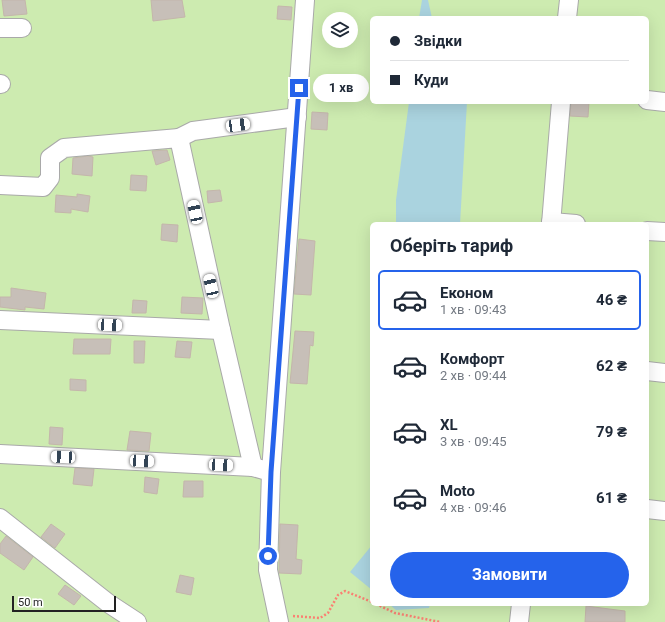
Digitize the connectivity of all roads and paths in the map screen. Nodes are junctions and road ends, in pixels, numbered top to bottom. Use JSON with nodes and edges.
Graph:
{"nodes":[{"id":1,"x":305,"y":0,"type":"edge"},
{"id":2,"x":569,"y":0,"type":"edge"},
{"id":3,"x":567,"y":16,"type":"edge"},
{"id":4,"x":0,"y":28,"type":"edge"},
{"id":5,"x":22,"y":28,"type":"dead end"},
{"id":6,"x":649,"y":100,"type":"edge"},
{"id":7,"x":665,"y":102,"type":"edge"},
{"id":8,"x":561,"y":104,"type":"edge"},
{"id":9,"x":297,"y":117,"type":"junction"},
{"id":10,"x":179,"y":138,"type":"junction"},
{"id":11,"x":0,"y":185,"type":"edge"},
{"id":12,"x":551,"y":222,"type":"edge"},
{"id":13,"x":649,"y":231,"type":"edge"},
{"id":14,"x":665,"y":232,"type":"edge"},
{"id":15,"x":0,"y":320,"type":"edge"},
{"id":16,"x":221,"y":330,"type":"junction"},
{"id":17,"x":649,"y":371,"type":"edge"},
{"id":18,"x":665,"y":373,"type":"edge"},
{"id":19,"x":0,"y":454,"type":"edge"},
{"id":20,"x":253,"y":467,"type":"junction"},
{"id":21,"x":271,"y":472,"type":"junction"},
{"id":22,"x":649,"y":509,"type":"edge"},
{"id":23,"x":665,"y":511,"type":"edge"},
{"id":24,"x":0,"y":518,"type":"edge"},
{"id":25,"x":370,"y":601,"type":"edge"},
{"id":26,"x":380,"y":606,"type":"edge"},
{"id":27,"x":521,"y":606,"type":"edge"},
{"id":28,"x":278,"y":616,"type":"edge"},
{"id":29,"x":137,"y":622,"type":"edge"},
{"id":30,"x":440,"y":622,"type":"edge"},
{"id":31,"x":519,"y":622,"type":"edge"}],
"edges":[{"from":1,"to":9,"type":"lane"},
{"from":2,"to":3,"type":"lane"},
{"from":4,"to":5,"type":"lane"},
{"from":6,"to":7,"type":"lane"},
{"from":8,"to":12,"type":"lane"},
{"from":9,"to":10,"type":"lane"},
{"from":9,"to":21,"type":"lane"},
{"from":10,"to":11,"type":"lane"},
{"from":10,"to":16,"type":"lane"},
{"from":13,"to":14,"type":"lane"},
{"from":15,"to":16,"type":"lane"},
{"from":16,"to":20,"type":"lane"},
{"from":17,"to":18,"type":"lane"},
{"from":19,"to":20,"type":"lane"},
{"from":20,"to":21,"type":"lane"},
{"from":21,"to":28,"type":"lane"},
{"from":22,"to":23,"type":"lane"},
{"from":24,"to":29,"type":"lane"},
{"from":25,"to":28,"type":"path"},
{"from":26,"to":30,"type":"path"},
{"from":27,"to":31,"type":"lane"}]}
